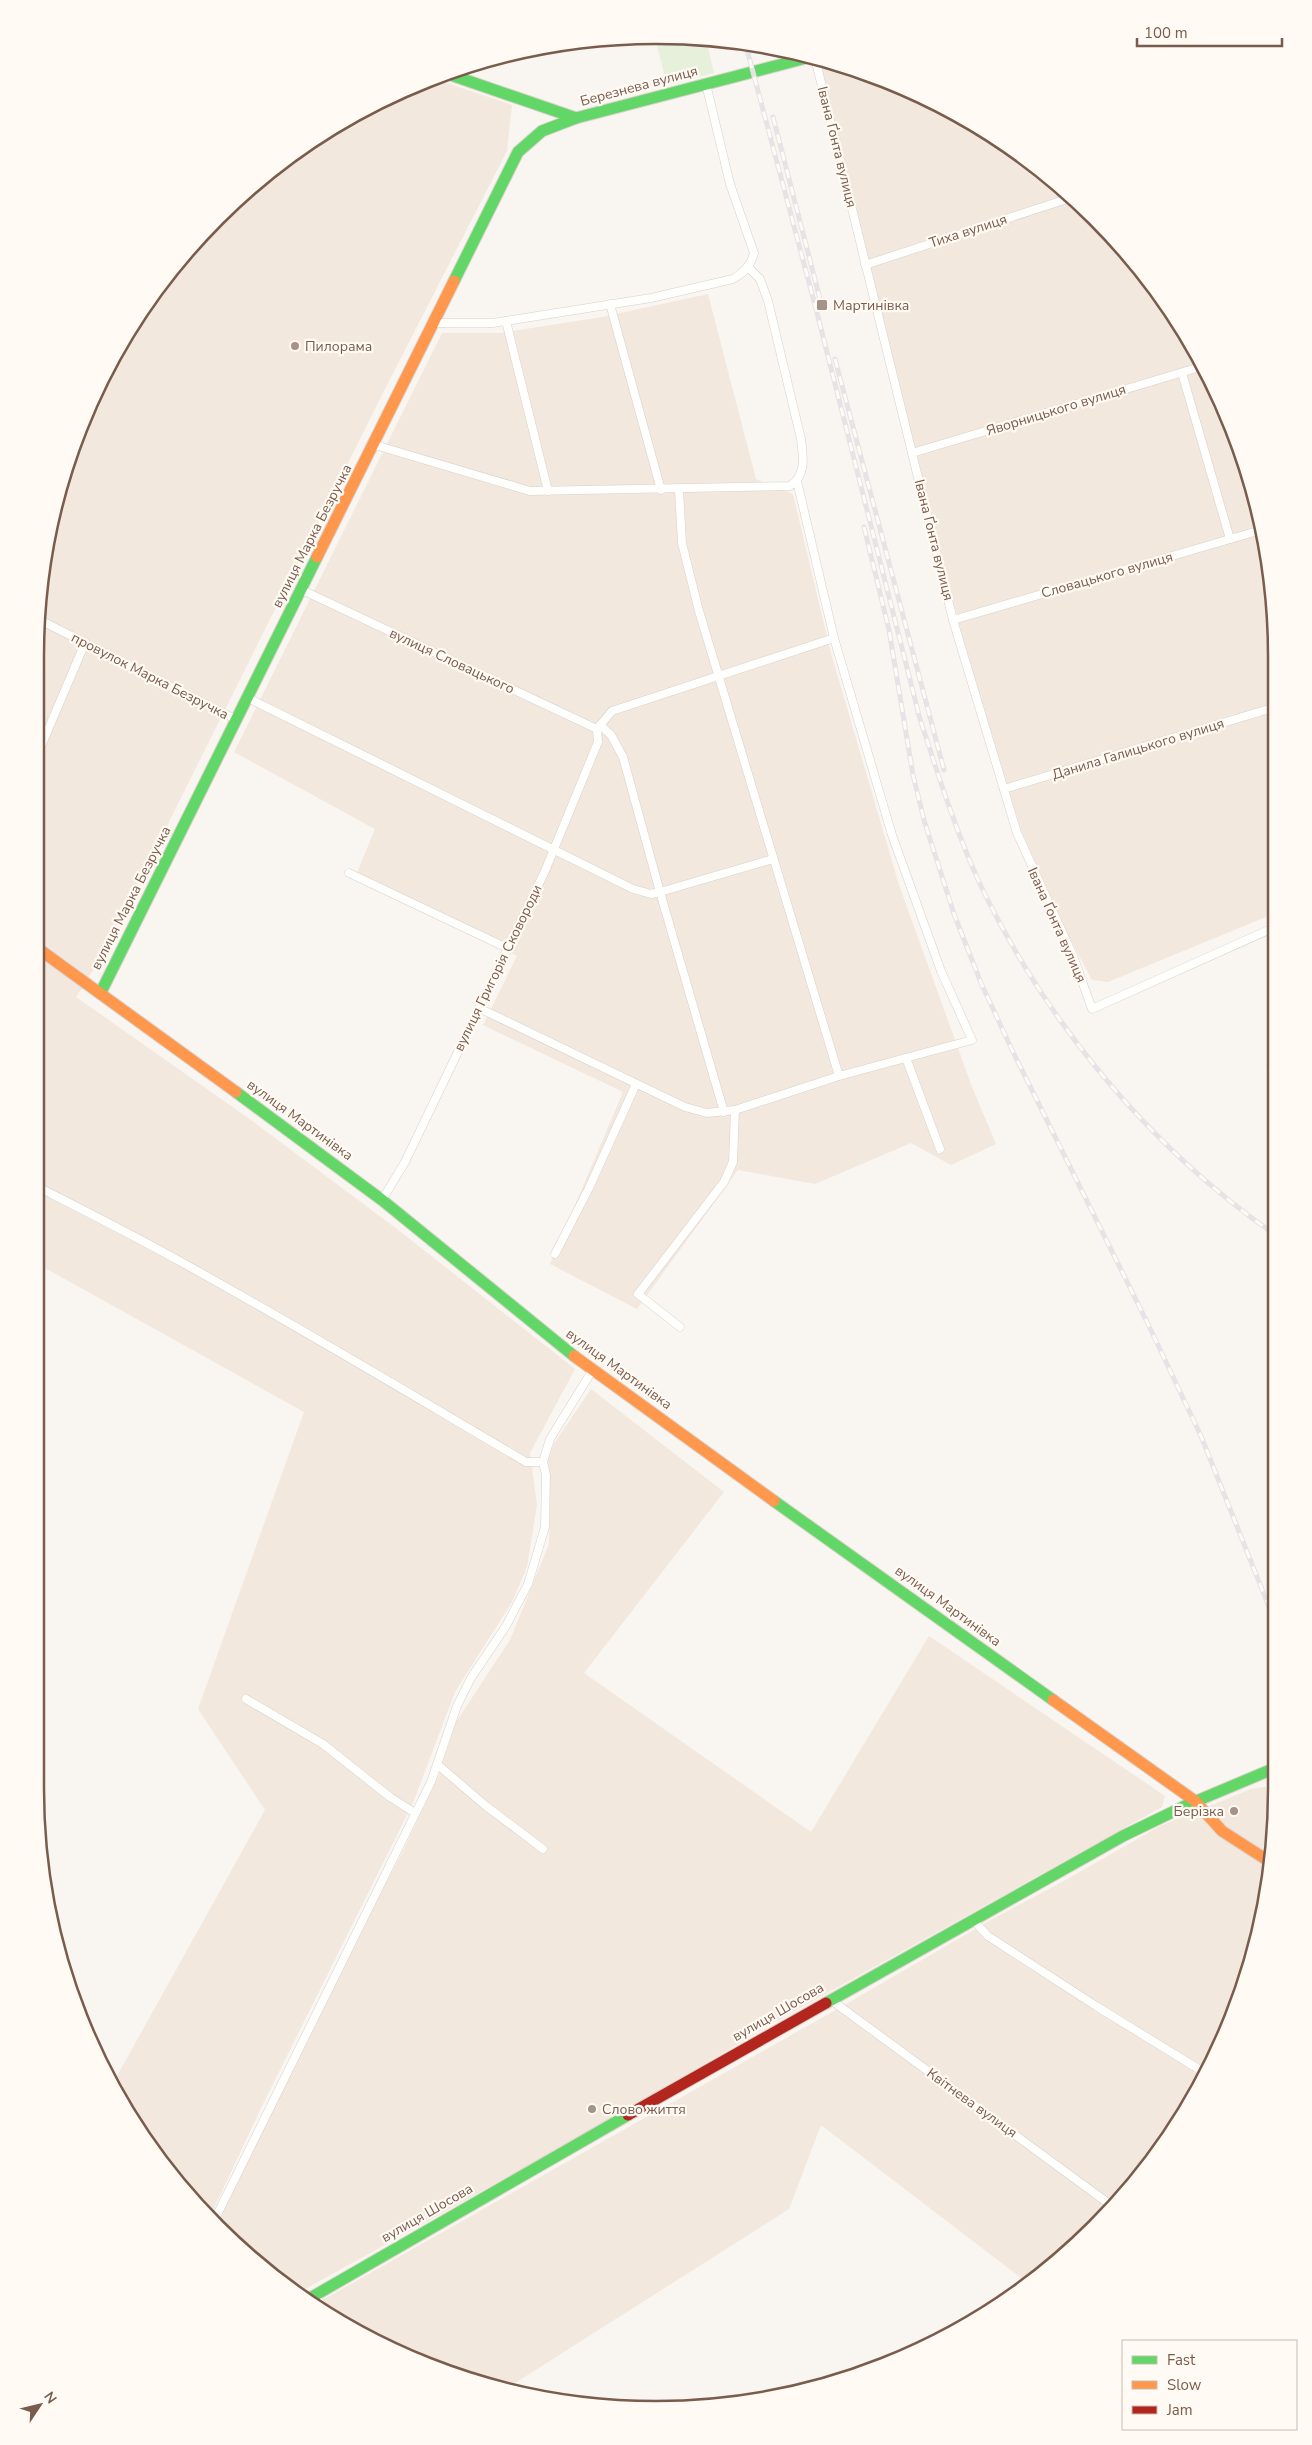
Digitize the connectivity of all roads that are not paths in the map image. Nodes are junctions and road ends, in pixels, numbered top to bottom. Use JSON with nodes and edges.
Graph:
{"nodes":[{"id":1,"x":796,"y":61,"type":"edge"},
{"id":2,"x":817,"y":66,"type":"edge"},
{"id":3,"x":457,"y":77,"type":"edge"},
{"id":4,"x":706,"y":84,"type":"junction"},
{"id":5,"x":576,"y":118,"type":"junction"},
{"id":6,"x":1064,"y":200,"type":"edge"},
{"id":7,"x":865,"y":264,"type":"junction"},
{"id":8,"x":748,"y":268,"type":"junction"},
{"id":9,"x":610,"y":304,"type":"junction"},
{"id":10,"x":506,"y":321,"type":"junction"},
{"id":11,"x":434,"y":323,"type":"junction"},
{"id":12,"x":1196,"y":368,"type":"edge"},
{"id":13,"x":1182,"y":372,"type":"junction"},
{"id":14,"x":375,"y":444,"type":"junction"},
{"id":15,"x":912,"y":453,"type":"junction"},
{"id":16,"x":797,"y":481,"type":"junction"},
{"id":17,"x":661,"y":490,"type":"junction"},
{"id":18,"x":678,"y":490,"type":"junction"},
{"id":19,"x":548,"y":491,"type":"junction"},
{"id":20,"x":1255,"y":532,"type":"edge"},
{"id":21,"x":1230,"y":539,"type":"junction"},
{"id":22,"x":302,"y":590,"type":"junction"},
{"id":23,"x":953,"y":620,"type":"junction"},
{"id":24,"x":45,"y":623,"type":"edge"},
{"id":25,"x":834,"y":638,"type":"junction"},
{"id":26,"x":85,"y":643,"type":"junction"},
{"id":27,"x":717,"y":676,"type":"junction"},
{"id":28,"x":248,"y":698,"type":"junction"},
{"id":29,"x":1268,"y":709,"type":"edge"},
{"id":30,"x":237,"y":720,"type":"junction"},
{"id":31,"x":599,"y":727,"type":"junction"},
{"id":32,"x":44,"y":739,"type":"edge"},
{"id":33,"x":1004,"y":789,"type":"junction"},
{"id":34,"x":554,"y":849,"type":"junction"},
{"id":35,"x":773,"y":859,"type":"junction"},
{"id":36,"x":349,"y":873,"type":"dead end"},
{"id":37,"x":660,"y":892,"type":"junction"},
{"id":38,"x":1268,"y":930,"type":"edge"},
{"id":39,"x":507,"y":948,"type":"junction"},
{"id":40,"x":44,"y":953,"type":"edge"},
{"id":41,"x":101,"y":992,"type":"junction"},
{"id":42,"x":479,"y":1008,"type":"junction"},
{"id":43,"x":906,"y":1058,"type":"junction"},
{"id":44,"x":839,"y":1076,"type":"junction"},
{"id":45,"x":636,"y":1084,"type":"junction"},
{"id":46,"x":735,"y":1110,"type":"junction"},
{"id":47,"x":724,"y":1112,"type":"junction"},
{"id":48,"x":940,"y":1149,"type":"dead end"},
{"id":49,"x":44,"y":1190,"type":"edge"},
{"id":50,"x":382,"y":1200,"type":"junction"},
{"id":51,"x":555,"y":1254,"type":"dead end"},
{"id":52,"x":680,"y":1327,"type":"dead end"},
{"id":53,"x":592,"y":1371,"type":"junction"},
{"id":54,"x":543,"y":1462,"type":"junction"},
{"id":55,"x":246,"y":1699,"type":"dead end"},
{"id":56,"x":438,"y":1765,"type":"junction"},
{"id":57,"x":1268,"y":1771,"type":"edge"},
{"id":58,"x":1196,"y":1802,"type":"junction"},
{"id":59,"x":415,"y":1813,"type":"junction"},
{"id":60,"x":544,"y":1849,"type":"dead end"},
{"id":61,"x":1264,"y":1858,"type":"edge"},
{"id":62,"x":973,"y":1920,"type":"junction"},
{"id":63,"x":831,"y":2000,"type":"junction"},
{"id":64,"x":1200,"y":2070,"type":"edge"},
{"id":65,"x":1107,"y":2202,"type":"edge"},
{"id":66,"x":217,"y":2215,"type":"edge"},
{"id":67,"x":314,"y":2296,"type":"edge"}],
"edges":[{"from":1,"to":4,"type":"street","name":"Березнева вулиця"},
{"from":2,"to":7,"type":"street","name":"Івана Ґонта вулиця"},
{"from":3,"to":5,"type":"street","name":"Березнева вулиця"},
{"from":4,"to":5,"type":"street","name":"Березнева вулиця"},
{"from":4,"to":8,"type":"street"},
{"from":5,"to":11,"type":"street","name":"вулиця Марка Безручка"},
{"from":6,"to":7,"type":"street","name":"Тиха вулиця"},
{"from":7,"to":15,"type":"street","name":"Івана Ґонта вулиця"},
{"from":8,"to":9,"type":"street"},
{"from":8,"to":16,"type":"street"},
{"from":9,"to":10,"type":"street"},
{"from":9,"to":17,"type":"street"},
{"from":10,"to":11,"type":"street"},
{"from":10,"to":19,"type":"street"},
{"from":11,"to":14,"type":"street","name":"вулиця Марка Безручка"},
{"from":12,"to":13,"type":"street","name":"Яворницького вулиця"},
{"from":13,"to":15,"type":"street","name":"Яворницького вулиця"},
{"from":13,"to":21,"type":"street"},
{"from":14,"to":19,"type":"street"},
{"from":14,"to":22,"type":"street","name":"вулиця Марка Безручка"},
{"from":15,"to":23,"type":"street","name":"Івана Ґонта вулиця"},
{"from":16,"to":18,"type":"street"},
{"from":16,"to":25,"type":"street"},
{"from":17,"to":18,"type":"street"},
{"from":17,"to":19,"type":"street"},
{"from":18,"to":27,"type":"street"},
{"from":20,"to":21,"type":"street","name":"Словацького вулиця"},
{"from":21,"to":23,"type":"street","name":"Словацького вулиця"},
{"from":22,"to":28,"type":"street","name":"вулиця Марка Безручка"},
{"from":22,"to":31,"type":"street","name":"вулиця Словацького"},
{"from":23,"to":33,"type":"street","name":"Івана Ґонта вулиця"},
{"from":24,"to":26,"type":"street","name":"провулок Марка Безручка"},
{"from":25,"to":27,"type":"street"},
{"from":25,"to":43,"type":"street"},
{"from":26,"to":30,"type":"street","name":"провулок Марка Безручка"},
{"from":26,"to":32,"type":"street"},
{"from":27,"to":31,"type":"street"},
{"from":27,"to":35,"type":"street"},
{"from":28,"to":30,"type":"street","name":"вулиця Марка Безручка"},
{"from":28,"to":34,"type":"street"},
{"from":29,"to":33,"type":"street","name":"Данила Галицького вулиця"},
{"from":30,"to":41,"type":"street","name":"вулиця Марка Безручка"},
{"from":31,"to":34,"type":"street","name":"вулиця Григорія Сковороди"},
{"from":31,"to":37,"type":"street"},
{"from":33,"to":38,"type":"street","name":"Івана Ґонта вулиця"},
{"from":34,"to":37,"type":"street"},
{"from":34,"to":39,"type":"street","name":"вулиця Григорія Сковороди"},
{"from":35,"to":37,"type":"street"},
{"from":35,"to":44,"type":"street"},
{"from":36,"to":39,"type":"street"},
{"from":37,"to":47,"type":"street"},
{"from":39,"to":42,"type":"street","name":"вулиця Григорія Сковороди"},
{"from":40,"to":41,"type":"street","name":"вулиця Мартинівка"},
{"from":41,"to":50,"type":"street","name":"вулиця Мартинівка"},
{"from":42,"to":45,"type":"street"},
{"from":42,"to":50,"type":"street","name":"вулиця Григорія Сковороди"},
{"from":43,"to":44,"type":"street"},
{"from":43,"to":48,"type":"street"},
{"from":44,"to":46,"type":"street"},
{"from":45,"to":47,"type":"street"},
{"from":45,"to":51,"type":"street"},
{"from":46,"to":47,"type":"street"},
{"from":46,"to":52,"type":"street"},
{"from":49,"to":54,"type":"street"},
{"from":50,"to":53,"type":"street","name":"вулиця Мартинівка"},
{"from":53,"to":54,"type":"street"},
{"from":53,"to":58,"type":"street","name":"вулиця Мартинівка"},
{"from":54,"to":56,"type":"street"},
{"from":55,"to":59,"type":"street"},
{"from":56,"to":59,"type":"street"},
{"from":56,"to":60,"type":"street"},
{"from":57,"to":58,"type":"street","name":"вулиця Шосова"},
{"from":58,"to":61,"type":"street","name":"вулиця Мартинівка"},
{"from":58,"to":62,"type":"street","name":"вулиця Шосова"},
{"from":59,"to":66,"type":"street"},
{"from":62,"to":63,"type":"street","name":"вулиця Шосова"},
{"from":62,"to":64,"type":"street"},
{"from":63,"to":65,"type":"street","name":"Квітнева вулиця"},
{"from":63,"to":67,"type":"street","name":"вулиця Шосова"}]}
